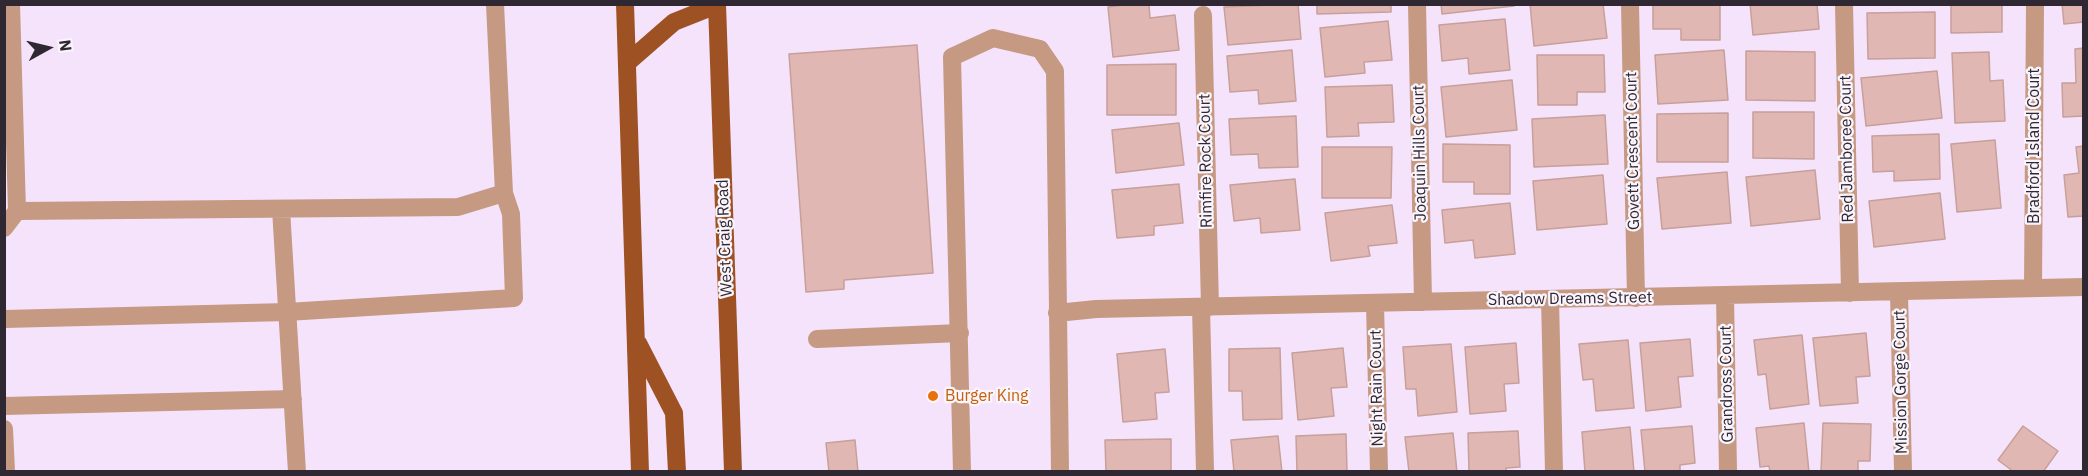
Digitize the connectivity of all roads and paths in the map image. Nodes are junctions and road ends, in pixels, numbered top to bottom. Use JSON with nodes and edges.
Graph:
{"nodes":[{"id":1,"x":11,"y":4,"type":"edge"},
{"id":2,"x":495,"y":4,"type":"edge"},
{"id":3,"x":625,"y":4,"type":"edge"},
{"id":4,"x":1417,"y":4,"type":"edge"},
{"id":5,"x":1630,"y":4,"type":"edge"},
{"id":6,"x":1844,"y":4,"type":"edge"},
{"id":7,"x":2035,"y":4,"type":"edge"},
{"id":8,"x":718,"y":5,"type":"edge"},
{"id":9,"x":1203,"y":15,"type":"dead end"},
{"id":10,"x":627,"y":63,"type":"junction"},
{"id":11,"x":504,"y":193,"type":"junction"},
{"id":12,"x":281,"y":209,"type":"junction"},
{"id":13,"x":17,"y":211,"type":"junction"},
{"id":14,"x":4,"y":228,"type":"edge"},
{"id":15,"x":2033,"y":287,"type":"junction"},
{"id":16,"x":2084,"y":287,"type":"edge"},
{"id":17,"x":1899,"y":292,"type":"junction"},
{"id":18,"x":1850,"y":293,"type":"junction"},
{"id":19,"x":1725,"y":296,"type":"junction"},
{"id":20,"x":1636,"y":298,"type":"junction"},
{"id":21,"x":1550,"y":299,"type":"junction"},
{"id":22,"x":1423,"y":302,"type":"junction"},
{"id":23,"x":1375,"y":303,"type":"junction"},
{"id":24,"x":1205,"y":307,"type":"junction"},
{"id":25,"x":287,"y":312,"type":"junction"},
{"id":26,"x":1057,"y":313,"type":"junction"},
{"id":27,"x":4,"y":319,"type":"edge"},
{"id":28,"x":960,"y":333,"type":"junction"},
{"id":29,"x":636,"y":338,"type":"junction"},
{"id":30,"x":817,"y":339,"type":"dead end"},
{"id":31,"x":293,"y":399,"type":"junction"},
{"id":32,"x":4,"y":406,"type":"edge"},
{"id":33,"x":4,"y":429,"type":"edge"},
{"id":34,"x":6,"y":471,"type":"edge"},
{"id":35,"x":297,"y":471,"type":"edge"},
{"id":36,"x":640,"y":471,"type":"edge"},
{"id":37,"x":677,"y":471,"type":"edge"},
{"id":38,"x":733,"y":471,"type":"edge"},
{"id":39,"x":962,"y":471,"type":"edge"},
{"id":40,"x":1060,"y":471,"type":"edge"},
{"id":41,"x":1204,"y":471,"type":"edge"},
{"id":42,"x":1379,"y":471,"type":"edge"},
{"id":43,"x":1554,"y":471,"type":"edge"},
{"id":44,"x":1728,"y":471,"type":"edge"},
{"id":45,"x":1903,"y":471,"type":"edge"}],
"edges":[{"from":1,"to":13,"type":"street"},
{"from":2,"to":11,"type":"street"},
{"from":3,"to":10,"type":"main road"},
{"from":4,"to":22,"type":"street","name":"Joaquin Hills Court"},
{"from":5,"to":20,"type":"street","name":"Govett Crescent Court"},
{"from":6,"to":18,"type":"street","name":"Red Jamboree Court"},
{"from":7,"to":15,"type":"street","name":"Bradford Island Court"},
{"from":8,"to":10,"type":"main road"},
{"from":8,"to":38,"type":"main road","name":"West Craig Road"},
{"from":9,"to":24,"type":"street","name":"Rimfire Rock Court"},
{"from":10,"to":29,"type":"main road"},
{"from":11,"to":12,"type":"street"},
{"from":11,"to":25,"type":"street"},
{"from":12,"to":13,"type":"street"},
{"from":12,"to":25,"type":"street"},
{"from":13,"to":14,"type":"street"},
{"from":15,"to":16,"type":"street","name":"Shadow Dreams Street"},
{"from":15,"to":17,"type":"street","name":"Shadow Dreams Street"},
{"from":17,"to":18,"type":"street","name":"Shadow Dreams Street"},
{"from":17,"to":45,"type":"street","name":"Mission Gorge Court"},
{"from":18,"to":19,"type":"street","name":"Shadow Dreams Street"},
{"from":19,"to":20,"type":"street","name":"Shadow Dreams Street"},
{"from":19,"to":44,"type":"street","name":"Grandross Court"},
{"from":20,"to":21,"type":"street","name":"Shadow Dreams Street"},
{"from":21,"to":22,"type":"street","name":"Shadow Dreams Street"},
{"from":21,"to":43,"type":"street"},
{"from":22,"to":23,"type":"street","name":"Shadow Dreams Street"},
{"from":23,"to":24,"type":"street","name":"Shadow Dreams Street"},
{"from":23,"to":42,"type":"street","name":"Night Rain Court"},
{"from":24,"to":26,"type":"street","name":"Shadow Dreams Street"},
{"from":24,"to":41,"type":"street","name":"Rimfire Rock Court"},
{"from":25,"to":27,"type":"street"},
{"from":25,"to":31,"type":"street"},
{"from":26,"to":28,"type":"street"},
{"from":26,"to":40,"type":"street"},
{"from":28,"to":30,"type":"street"},
{"from":28,"to":39,"type":"street"},
{"from":29,"to":36,"type":"main road"},
{"from":29,"to":37,"type":"main road"},
{"from":31,"to":32,"type":"street"},
{"from":31,"to":35,"type":"street"},
{"from":33,"to":34,"type":"street"}]}
